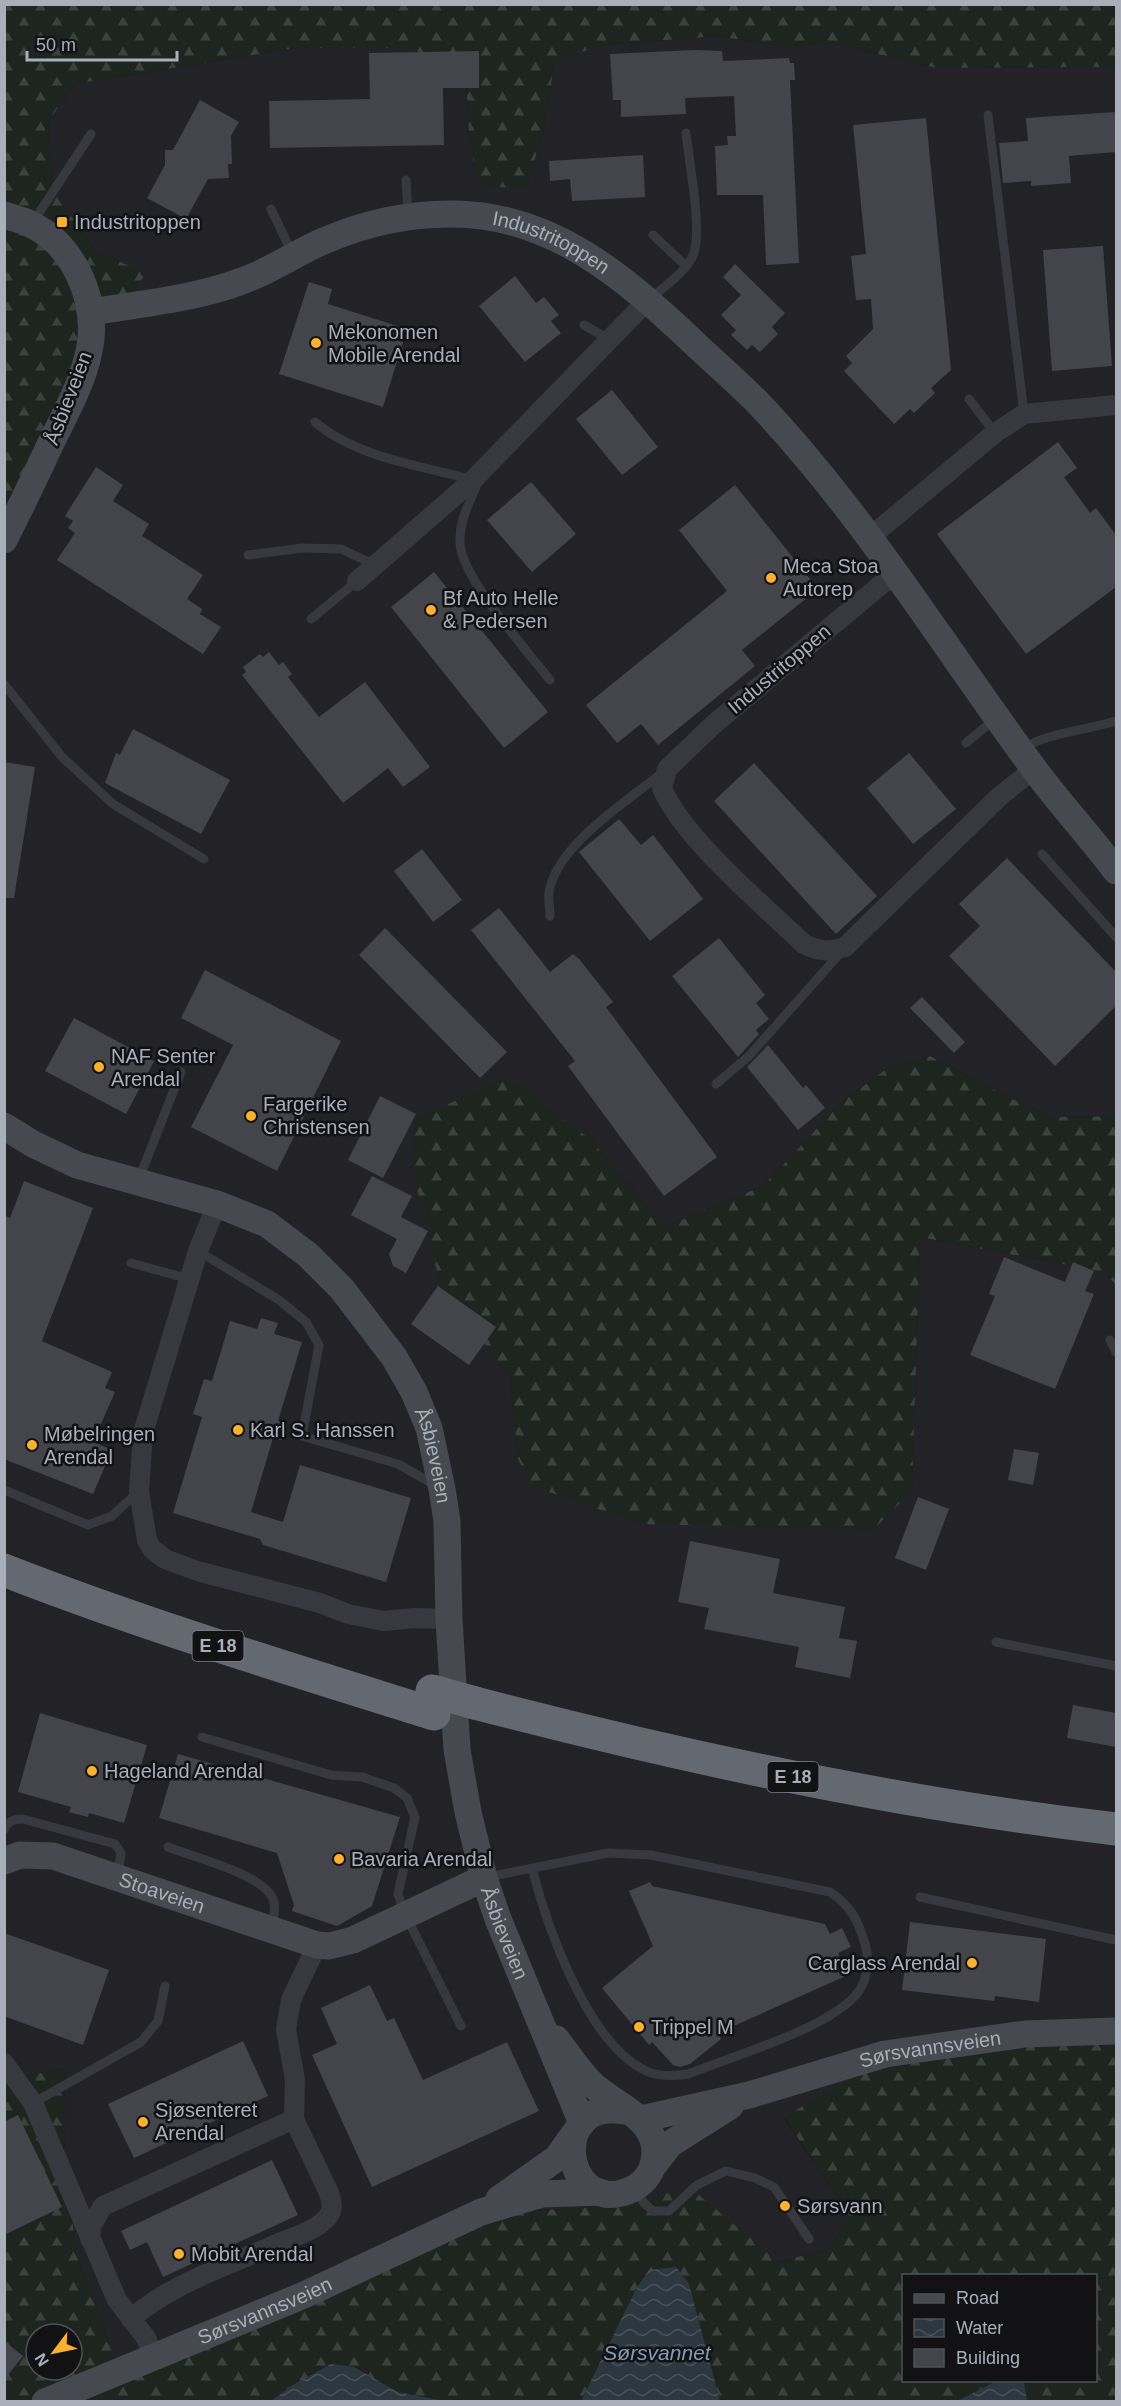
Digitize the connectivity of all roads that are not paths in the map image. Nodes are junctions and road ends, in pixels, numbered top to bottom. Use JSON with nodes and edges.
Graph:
{"nodes":[{"id":1,"x":988,"y":115,"type":"dead end"},
{"id":2,"x":686,"y":133,"type":"dead end"},
{"id":3,"x":91,"y":134,"type":"dead end"},
{"id":4,"x":406,"y":180,"type":"dead end"},
{"id":5,"x":271,"y":208,"type":"dead end"},
{"id":6,"x":4,"y":215,"type":"edge"},
{"id":7,"x":408,"y":216,"type":"junction"},
{"id":8,"x":32,"y":224,"type":"junction"},
{"id":9,"x":653,"y":236,"type":"dead end"},
{"id":10,"x":294,"y":257,"type":"junction"},
{"id":11,"x":686,"y":266,"type":"junction"},
{"id":12,"x":648,"y":300,"type":"junction"},
{"id":13,"x":90,"y":312,"type":"junction"},
{"id":14,"x":584,"y":325,"type":"dead end"},
{"id":15,"x":610,"y":340,"type":"junction"},
{"id":16,"x":969,"y":399,"type":"dead end"},
{"id":17,"x":1116,"y":405,"type":"edge"},
{"id":18,"x":1024,"y":414,"type":"junction"},
{"id":19,"x":315,"y":422,"type":"dead end"},
{"id":20,"x":995,"y":433,"type":"junction"},
{"id":21,"x":473,"y":480,"type":"junction"},
{"id":22,"x":869,"y":538,"type":"junction"},
{"id":23,"x":4,"y":540,"type":"edge"},
{"id":24,"x":249,"y":555,"type":"dead end"},
{"id":25,"x":375,"y":565,"type":"junction"},
{"id":26,"x":894,"y":573,"type":"junction"},
{"id":27,"x":357,"y":581,"type":"joint"},
{"id":28,"x":311,"y":619,"type":"dead end"},
{"id":29,"x":550,"y":680,"type":"dead end"},
{"id":30,"x":4,"y":684,"type":"edge"},
{"id":31,"x":997,"y":718,"type":"junction"},
{"id":32,"x":1116,"y":721,"type":"edge"},
{"id":33,"x":966,"y":743,"type":"dead end"},
{"id":34,"x":1027,"y":760,"type":"junction"},
{"id":35,"x":667,"y":769,"type":"junction"},
{"id":36,"x":1042,"y":854,"type":"dead end"},
{"id":37,"x":204,"y":859,"type":"dead end"},
{"id":38,"x":1116,"y":870,"type":"edge"},
{"id":39,"x":550,"y":916,"type":"dead end"},
{"id":40,"x":1116,"y":937,"type":"edge"},
{"id":41,"x":845,"y":947,"type":"junction"},
{"id":42,"x":181,"y":1072,"type":"dead end"},
{"id":43,"x":716,"y":1084,"type":"dead end"},
{"id":44,"x":4,"y":1126,"type":"edge"},
{"id":45,"x":138,"y":1182,"type":"junction"},
{"id":46,"x":217,"y":1203,"type":"junction"},
{"id":47,"x":198,"y":1251,"type":"junction"},
{"id":48,"x":130,"y":1263,"type":"dead end"},
{"id":49,"x":189,"y":1280,"type":"junction"},
{"id":50,"x":1110,"y":1340,"type":"dead end"},
{"id":51,"x":1116,"y":1352,"type":"edge"},
{"id":52,"x":442,"y":1489,"type":"junction"},
{"id":53,"x":4,"y":1490,"type":"edge"},
{"id":54,"x":139,"y":1491,"type":"junction"},
{"id":55,"x":4,"y":1548,"type":"edge"},
{"id":56,"x":4,"y":1570,"type":"edge"},
{"id":57,"x":449,"y":1619,"type":"junction"},
{"id":58,"x":996,"y":1642,"type":"dead end"},
{"id":59,"x":1116,"y":1666,"type":"edge"},
{"id":60,"x":433,"y":1702,"type":"junction"},
{"id":61,"x":475,"y":1714,"type":"junction"},
{"id":62,"x":202,"y":1737,"type":"dead end"},
{"id":63,"x":1116,"y":1828,"type":"edge"},
{"id":64,"x":4,"y":1830,"type":"edge"},
{"id":65,"x":168,"y":1847,"type":"dead end"},
{"id":66,"x":1116,"y":1848,"type":"edge"},
{"id":67,"x":6,"y":1855,"type":"edge"},
{"id":68,"x":532,"y":1868,"type":"junction"},
{"id":69,"x":117,"y":1877,"type":"junction"},
{"id":70,"x":484,"y":1878,"type":"junction"},
{"id":71,"x":920,"y":1897,"type":"dead end"},
{"id":72,"x":405,"y":1914,"type":"junction"},
{"id":73,"x":270,"y":1927,"type":"junction"},
{"id":74,"x":1116,"y":1940,"type":"edge"},
{"id":75,"x":317,"y":1945,"type":"junction"},
{"id":76,"x":165,"y":1986,"type":"dead end"},
{"id":77,"x":537,"y":2014,"type":"junction"},
{"id":78,"x":460,"y":2026,"type":"dead end"},
{"id":79,"x":1116,"y":2031,"type":"edge"},
{"id":80,"x":4,"y":2063,"type":"edge"},
{"id":81,"x":748,"y":2095,"type":"junction"},
{"id":82,"x":33,"y":2103,"type":"junction"},
{"id":83,"x":635,"y":2116,"type":"junction"},
{"id":84,"x":294,"y":2118,"type":"junction"},
{"id":85,"x":578,"y":2129,"type":"junction"},
{"id":86,"x":653,"y":2166,"type":"junction"},
{"id":87,"x":634,"y":2188,"type":"junction"},
{"id":88,"x":600,"y":2192,"type":"junction"},
{"id":89,"x":481,"y":2212,"type":"junction"},
{"id":90,"x":90,"y":2239,"type":"junction"},
{"id":91,"x":809,"y":2239,"type":"dead end"},
{"id":92,"x":131,"y":2319,"type":"junction"},
{"id":93,"x":154,"y":2358,"type":"junction"},
{"id":94,"x":45,"y":2402,"type":"edge"}],
"edges":[{"from":1,"to":18,"type":"lane"},
{"from":2,"to":11,"type":"lane"},
{"from":3,"to":8,"type":"lane"},
{"from":4,"to":7,"type":"lane"},
{"from":5,"to":10,"type":"lane"},
{"from":6,"to":8,"type":"street","name":"Åsbieveien"},
{"from":7,"to":10,"type":"street","name":"Industritoppen"},
{"from":7,"to":12,"type":"street","name":"Industritoppen"},
{"from":8,"to":13,"type":"street","name":"Åsbieveien"},
{"from":9,"to":11,"type":"lane"},
{"from":10,"to":13,"type":"street","name":"Industritoppen"},
{"from":11,"to":12,"type":"lane"},
{"from":12,"to":15,"type":"street"},
{"from":12,"to":22,"type":"street","name":"Industritoppen"},
{"from":13,"to":23,"type":"street","name":"Åsbieveien"},
{"from":14,"to":15,"type":"lane"},
{"from":15,"to":21,"type":"street"},
{"from":16,"to":20,"type":"lane"},
{"from":17,"to":18,"type":"street"},
{"from":18,"to":20,"type":"street"},
{"from":19,"to":21,"type":"lane"},
{"from":20,"to":22,"type":"street"},
{"from":21,"to":25,"type":"street"},
{"from":21,"to":29,"type":"lane"},
{"from":22,"to":26,"type":"street","name":"Industritoppen"},
{"from":24,"to":25,"type":"lane"},
{"from":25,"to":27,"type":"street"},
{"from":26,"to":31,"type":"street","name":"Industritoppen"},
{"from":26,"to":35,"type":"street","name":"Industritoppen"},
{"from":27,"to":28,"type":"lane"},
{"from":30,"to":37,"type":"lane"},
{"from":31,"to":33,"type":"lane"},
{"from":31,"to":34,"type":"street","name":"Industritoppen"},
{"from":32,"to":34,"type":"lane"},
{"from":34,"to":38,"type":"street","name":"Industritoppen"},
{"from":34,"to":41,"type":"street"},
{"from":35,"to":39,"type":"lane","name":"Industritoppen"},
{"from":35,"to":41,"type":"street"},
{"from":36,"to":40,"type":"lane"},
{"from":41,"to":43,"type":"lane"},
{"from":42,"to":45,"type":"lane"},
{"from":44,"to":45,"type":"street","name":"Åsbieveien"},
{"from":45,"to":46,"type":"street","name":"Åsbieveien"},
{"from":46,"to":47,"type":"street"},
{"from":46,"to":52,"type":"street","name":"Åsbieveien"},
{"from":47,"to":49,"type":"street"},
{"from":47,"to":52,"type":"lane"},
{"from":48,"to":49,"type":"lane"},
{"from":49,"to":54,"type":"street"},
{"from":50,"to":51,"type":"lane"},
{"from":52,"to":57,"type":"street","name":"Åsbieveien"},
{"from":53,"to":54,"type":"lane"},
{"from":54,"to":57,"type":"street"},
{"from":55,"to":60,"type":"highway","number":"E 18"},
{"from":56,"to":60,"type":"highway","number":"E 18"},
{"from":57,"to":70,"type":"street","name":"Åsbieveien"},
{"from":58,"to":59,"type":"lane"},
{"from":60,"to":61,"type":"highway","number":"E 18","bridge":true},
{"from":61,"to":63,"type":"highway","number":"E 18"},
{"from":61,"to":66,"type":"highway","number":"E 18"},
{"from":62,"to":72,"type":"lane"},
{"from":64,"to":69,"type":"lane"},
{"from":65,"to":73,"type":"lane"},
{"from":67,"to":69,"type":"street","name":"Stoaveien"},
{"from":68,"to":68,"type":"lane"},
{"from":68,"to":70,"type":"lane"},
{"from":69,"to":73,"type":"street","name":"Stoaveien"},
{"from":70,"to":72,"type":"street","name":"Stoaveien"},
{"from":70,"to":77,"type":"street","name":"Åsbieveien"},
{"from":71,"to":74,"type":"lane"},
{"from":72,"to":75,"type":"street","name":"Stoaveien"},
{"from":72,"to":78,"type":"lane"},
{"from":73,"to":75,"type":"street","name":"Stoaveien"},
{"from":75,"to":84,"type":"street"},
{"from":76,"to":82,"type":"lane"},
{"from":77,"to":83,"type":"street","name":"Åsbieveien"},
{"from":77,"to":85,"type":"street","name":"Åsbieveien"},
{"from":79,"to":81,"type":"street","name":"Sørsvannsveien"},
{"from":80,"to":82,"type":"street"},
{"from":81,"to":83,"type":"street","name":"Sørsvannsveien"},
{"from":81,"to":86,"type":"street","name":"Sørsvannsveien"},
{"from":82,"to":90,"type":"street"},
{"from":83,"to":85,"type":"street"},
{"from":83,"to":86,"type":"street"},
{"from":84,"to":90,"type":"street"},
{"from":84,"to":92,"type":"street"},
{"from":85,"to":88,"type":"street"},
{"from":85,"to":89,"type":"street","name":"Sørsvannsveien"},
{"from":86,"to":87,"type":"street"},
{"from":87,"to":88,"type":"street"},
{"from":87,"to":91,"type":"lane"},
{"from":88,"to":89,"type":"street","name":"Sørsvannsveien"},
{"from":89,"to":93,"type":"street","name":"Sørsvannsveien"},
{"from":90,"to":92,"type":"street"},
{"from":92,"to":93,"type":"street"},
{"from":93,"to":94,"type":"street","name":"Sørsvannsveien"}]}
